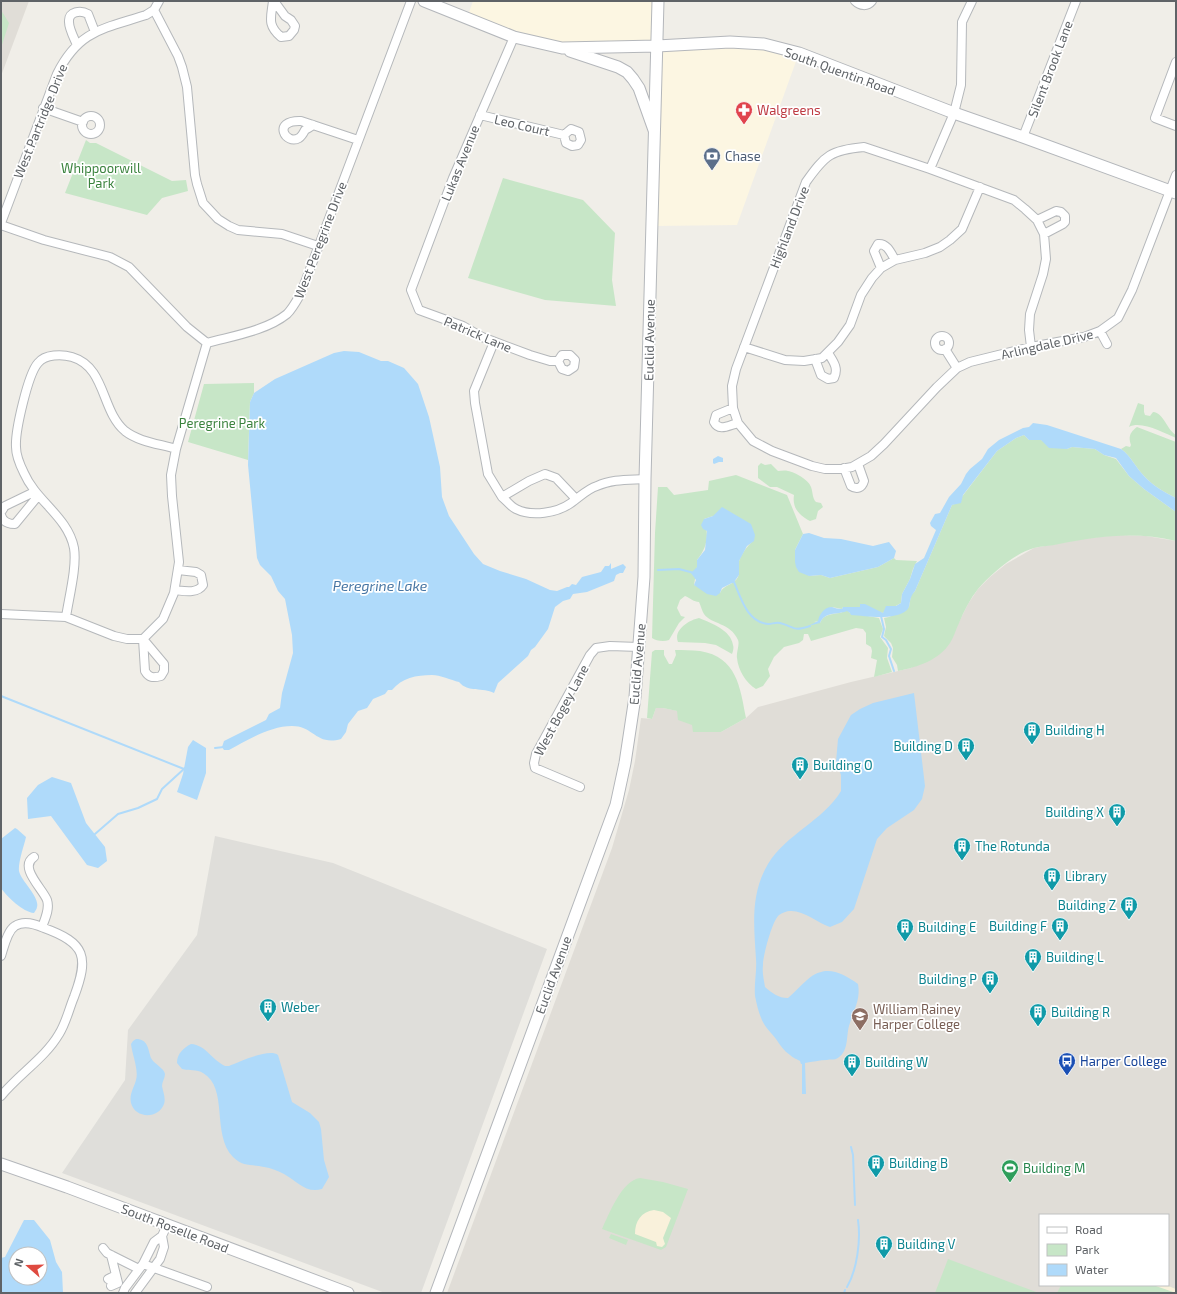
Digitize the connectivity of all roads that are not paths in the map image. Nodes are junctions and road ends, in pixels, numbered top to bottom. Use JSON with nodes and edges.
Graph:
{"nodes":[{"id":1,"x":159,"y":1,"type":"edge"},
{"id":2,"x":411,"y":1,"type":"edge"},
{"id":3,"x":424,"y":1,"type":"edge"},
{"id":4,"x":658,"y":1,"type":"edge"},
{"id":5,"x":855,"y":1,"type":"edge"},
{"id":6,"x":872,"y":1,"type":"edge"},
{"id":7,"x":972,"y":1,"type":"edge"},
{"id":8,"x":1076,"y":1,"type":"edge"},
{"id":9,"x":154,"y":10,"type":"junction"},
{"id":10,"x":95,"y":32,"type":"junction"},
{"id":11,"x":514,"y":37,"type":"junction"},
{"id":12,"x":77,"y":44,"type":"junction"},
{"id":13,"x":657,"y":46,"type":"junction"},
{"id":14,"x":562,"y":48,"type":"junction"},
{"id":15,"x":1176,"y":62,"type":"edge"},
{"id":16,"x":43,"y":108,"type":"junction"},
{"id":17,"x":954,"y":113,"type":"junction"},
{"id":18,"x":480,"y":116,"type":"junction"},
{"id":19,"x":83,"y":122,"type":"dead end"},
{"id":20,"x":313,"y":125,"type":"dead end"},
{"id":21,"x":1176,"y":126,"type":"edge"},
{"id":22,"x":655,"y":134,"type":"junction"},
{"id":23,"x":564,"y":135,"type":"dead end"},
{"id":24,"x":1024,"y":137,"type":"junction"},
{"id":25,"x":358,"y":140,"type":"junction"},
{"id":26,"x":930,"y":169,"type":"junction"},
{"id":27,"x":1176,"y":175,"type":"edge"},
{"id":28,"x":980,"y":187,"type":"junction"},
{"id":29,"x":1173,"y":192,"type":"edge"},
{"id":30,"x":1037,"y":220,"type":"junction"},
{"id":31,"x":1,"y":224,"type":"edge"},
{"id":32,"x":1044,"y":234,"type":"junction"},
{"id":33,"x":318,"y":246,"type":"junction"},
{"id":34,"x":895,"y":260,"type":"junction"},
{"id":35,"x":882,"y":268,"type":"junction"},
{"id":36,"x":411,"y":290,"type":"joint"},
{"id":37,"x":1100,"y":331,"type":"junction"},
{"id":38,"x":494,"y":342,"type":"junction"},
{"id":39,"x":207,"y":343,"type":"junction"},
{"id":40,"x":1107,"y":344,"type":"dead end"},
{"id":41,"x":744,"y":347,"type":"junction"},
{"id":42,"x":1031,"y":347,"type":"junction"},
{"id":43,"x":945,"y":349,"type":"dead end"},
{"id":44,"x":828,"y":353,"type":"junction"},
{"id":45,"x":815,"y":359,"type":"junction"},
{"id":46,"x":558,"y":361,"type":"dead end"},
{"id":47,"x":957,"y":368,"type":"junction"},
{"id":48,"x":733,"y":408,"type":"junction"},
{"id":49,"x":738,"y":423,"type":"junction"},
{"id":50,"x":176,"y":449,"type":"junction"},
{"id":51,"x":858,"y":464,"type":"junction"},
{"id":52,"x":844,"y":468,"type":"junction"},
{"id":53,"x":645,"y":479,"type":"junction"},
{"id":54,"x":36,"y":494,"type":"junction"},
{"id":55,"x":502,"y":496,"type":"junction"},
{"id":56,"x":576,"y":499,"type":"junction"},
{"id":57,"x":1,"y":513,"type":"edge"},
{"id":58,"x":178,"y":570,"type":"junction"},
{"id":59,"x":174,"y":590,"type":"junction"},
{"id":60,"x":1,"y":614,"type":"edge"},
{"id":61,"x":66,"y":617,"type":"junction"},
{"id":62,"x":639,"y":647,"type":"junction"},
{"id":63,"x":580,"y":787,"type":"dead end"},
{"id":64,"x":34,"y":856,"type":"dead end"},
{"id":65,"x":42,"y":927,"type":"junction"},
{"id":66,"x":1,"y":956,"type":"edge"},
{"id":67,"x":1,"y":1096,"type":"edge"},
{"id":68,"x":1,"y":1164,"type":"edge"},
{"id":69,"x":167,"y":1225,"type":"junction"},
{"id":70,"x":162,"y":1236,"type":"junction"},
{"id":71,"x":141,"y":1267,"type":"junction"},
{"id":72,"x":153,"y":1268,"type":"junction"},
{"id":73,"x":109,"y":1283,"type":"dead end"},
{"id":74,"x":207,"y":1287,"type":"dead end"},
{"id":75,"x":123,"y":1293,"type":"edge"},
{"id":76,"x":135,"y":1293,"type":"edge"},
{"id":77,"x":348,"y":1293,"type":"edge"},
{"id":78,"x":436,"y":1293,"type":"edge"}],
"edges":[{"from":1,"to":9,"type":"street"},
{"from":2,"to":25,"type":"street","name":"West Peregrine Drive"},
{"from":3,"to":11,"type":"main road","name":"South Quentin Road"},
{"from":4,"to":13,"type":"main road","name":"Euclid Avenue"},
{"from":5,"to":6,"type":"street"},
{"from":7,"to":17,"type":"street"},
{"from":8,"to":24,"type":"street","name":"Silent Brook Lane"},
{"from":9,"to":10,"type":"street","name":"West Partridge Drive"},
{"from":9,"to":33,"type":"street"},
{"from":10,"to":12,"type":"street","name":"West Partridge Drive"},
{"from":10,"to":12,"type":"street"},
{"from":11,"to":14,"type":"main road","name":"South Quentin Road"},
{"from":11,"to":18,"type":"street","name":"Lukas Avenue"},
{"from":12,"to":16,"type":"street","name":"West Partridge Drive"},
{"from":13,"to":14,"type":"main road","name":"South Quentin Road"},
{"from":13,"to":17,"type":"main road","name":"South Quentin Road"},
{"from":13,"to":22,"type":"main road","name":"Euclid Avenue"},
{"from":14,"to":22,"type":"main road"},
{"from":15,"to":21,"type":"street"},
{"from":16,"to":19,"type":"street"},
{"from":16,"to":31,"type":"street","name":"West Partridge Drive"},
{"from":17,"to":24,"type":"main road","name":"South Quentin Road"},
{"from":17,"to":26,"type":"street"},
{"from":18,"to":23,"type":"street","name":"Leo Court"},
{"from":18,"to":36,"type":"street","name":"Lukas Avenue"},
{"from":20,"to":25,"type":"street"},
{"from":22,"to":53,"type":"main road","name":"Euclid Avenue"},
{"from":24,"to":29,"type":"main road","name":"South Quentin Road"},
{"from":25,"to":33,"type":"street","name":"West Peregrine Drive"},
{"from":26,"to":28,"type":"street","name":"Highland Drive"},
{"from":26,"to":41,"type":"street","name":"Highland Drive"},
{"from":27,"to":29,"type":"street","name":"Arlingdale Drive"},
{"from":28,"to":30,"type":"street","name":"Highland Drive"},
{"from":28,"to":34,"type":"street"},
{"from":29,"to":37,"type":"street","name":"Arlingdale Drive"},
{"from":30,"to":32,"type":"street","name":"Highland Drive"},
{"from":30,"to":32,"type":"street"},
{"from":31,"to":39,"type":"street"},
{"from":32,"to":42,"type":"street","name":"Highland Drive"},
{"from":33,"to":39,"type":"street","name":"West Peregrine Drive"},
{"from":34,"to":35,"type":"street"},
{"from":34,"to":35,"type":"street"},
{"from":35,"to":44,"type":"street"},
{"from":36,"to":38,"type":"street","name":"Patrick Lane"},
{"from":37,"to":40,"type":"street"},
{"from":37,"to":42,"type":"street","name":"Arlingdale Drive"},
{"from":38,"to":46,"type":"street","name":"Patrick Lane"},
{"from":38,"to":55,"type":"street"},
{"from":39,"to":50,"type":"street"},
{"from":41,"to":45,"type":"street"},
{"from":41,"to":48,"type":"street","name":"Highland Drive"},
{"from":42,"to":47,"type":"street","name":"Arlingdale Drive"},
{"from":43,"to":47,"type":"street"},
{"from":44,"to":45,"type":"street"},
{"from":44,"to":45,"type":"street"},
{"from":47,"to":51,"type":"street","name":"Arlingdale Drive"},
{"from":48,"to":49,"type":"street","name":"Highland Drive"},
{"from":48,"to":49,"type":"street"},
{"from":49,"to":52,"type":"street","name":"Arlingdale Drive"},
{"from":50,"to":54,"type":"street"},
{"from":50,"to":58,"type":"street"},
{"from":51,"to":52,"type":"street","name":"Arlingdale Drive"},
{"from":51,"to":52,"type":"street"},
{"from":53,"to":56,"type":"street"},
{"from":53,"to":62,"type":"main road","name":"Euclid Avenue"},
{"from":54,"to":57,"type":"street"},
{"from":54,"to":57,"type":"street"},
{"from":54,"to":61,"type":"street"},
{"from":55,"to":56,"type":"street"},
{"from":55,"to":56,"type":"street"},
{"from":58,"to":59,"type":"street"},
{"from":58,"to":59,"type":"street"},
{"from":59,"to":61,"type":"street"},
{"from":60,"to":61,"type":"street"},
{"from":62,"to":63,"type":"street","name":"West Bogey Lane"},
{"from":62,"to":78,"type":"main road","name":"Euclid Avenue"},
{"from":64,"to":65,"type":"street"},
{"from":65,"to":66,"type":"street"},
{"from":65,"to":67,"type":"street"},
{"from":68,"to":69,"type":"main road","name":"South Roselle Road"},
{"from":69,"to":70,"type":"street"},
{"from":69,"to":77,"type":"main road","name":"South Roselle Road"},
{"from":70,"to":71,"type":"street"},
{"from":70,"to":72,"type":"street"},
{"from":71,"to":72,"type":"street"},
{"from":71,"to":73,"type":"street"},
{"from":71,"to":75,"type":"street"},
{"from":72,"to":74,"type":"street"},
{"from":72,"to":76,"type":"street"}]}
